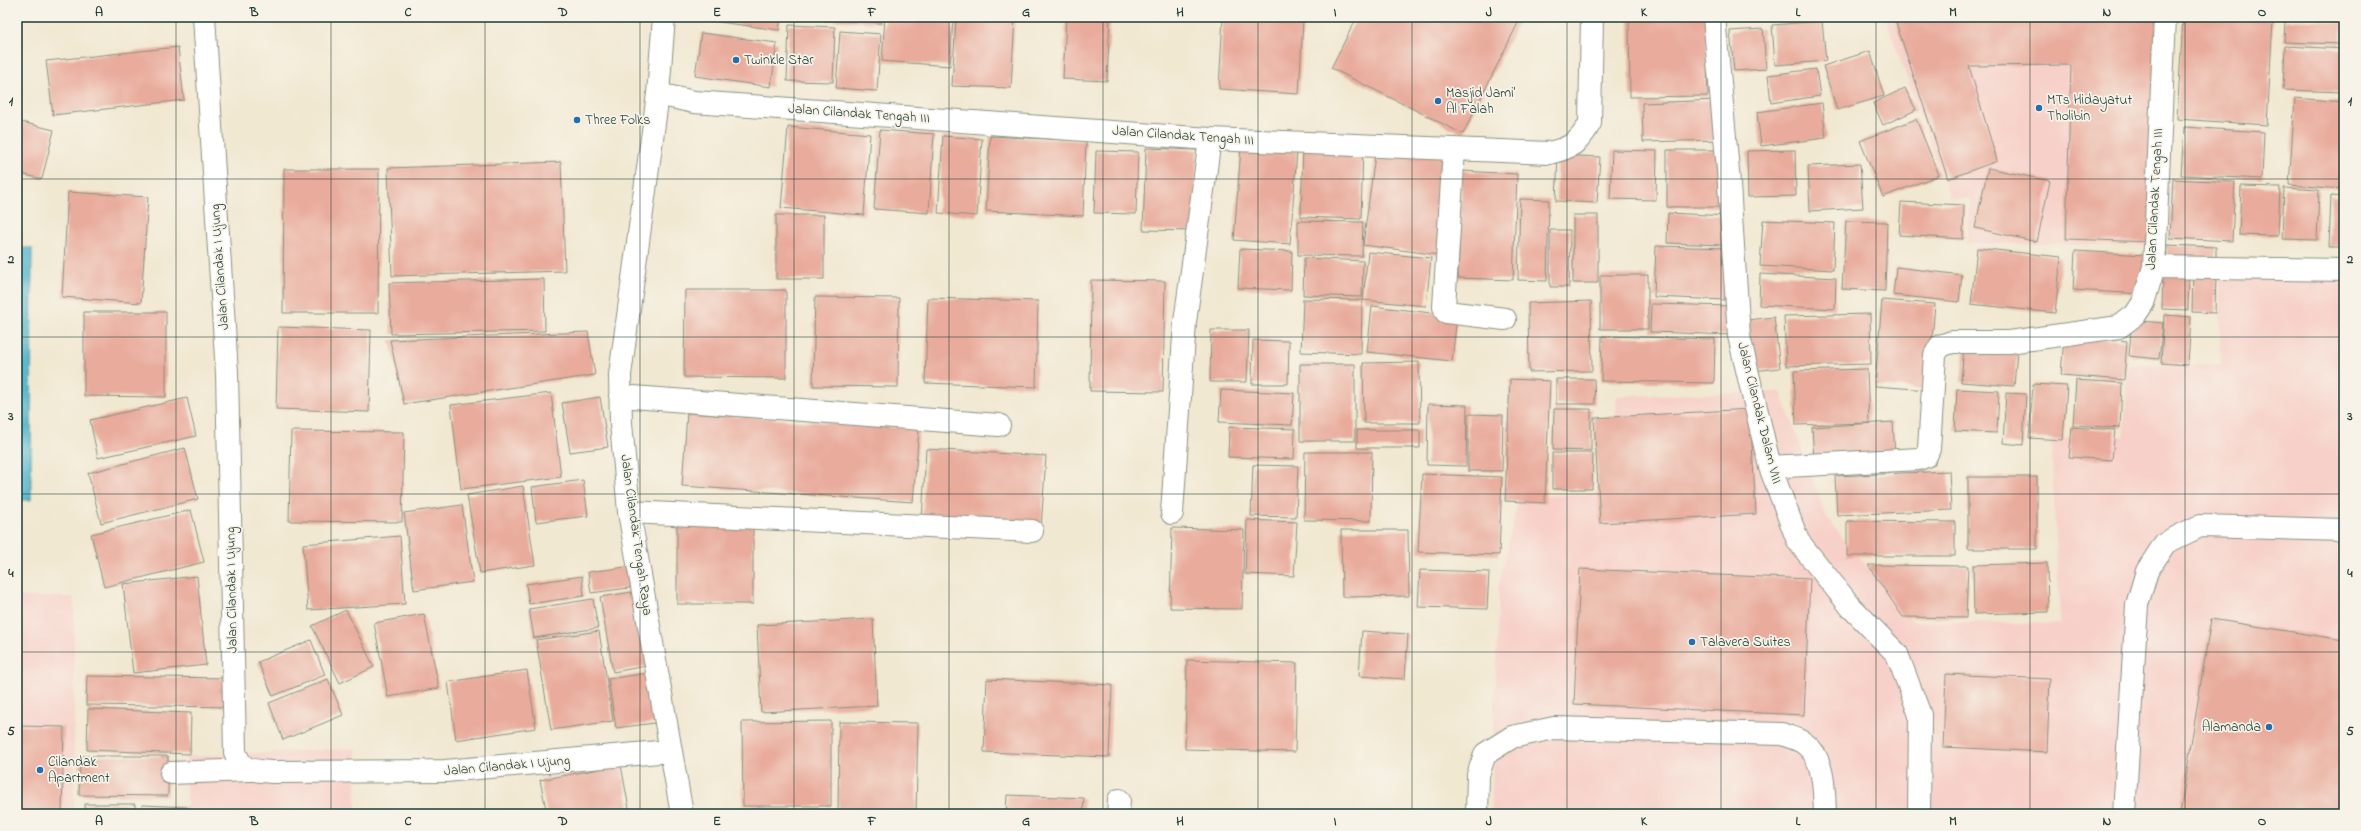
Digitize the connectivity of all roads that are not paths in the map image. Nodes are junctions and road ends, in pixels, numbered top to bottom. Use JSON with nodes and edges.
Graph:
{"nodes":[{"id":1,"x":204,"y":17,"type":"edge"},
{"id":2,"x":664,"y":17,"type":"edge"},
{"id":3,"x":1592,"y":17,"type":"edge"},
{"id":4,"x":1714,"y":17,"type":"edge"},
{"id":5,"x":2165,"y":17,"type":"edge"},
{"id":6,"x":658,"y":94,"type":"junction"},
{"id":7,"x":1210,"y":139,"type":"junction"},
{"id":8,"x":1454,"y":149,"type":"junction"},
{"id":9,"x":2154,"y":268,"type":"junction"},
{"id":10,"x":2344,"y":270,"type":"edge"},
{"id":11,"x":1505,"y":320,"type":"dead end"},
{"id":12,"x":620,"y":396,"type":"junction"},
{"id":13,"x":999,"y":424,"type":"dead end"},
{"id":14,"x":1770,"y":468,"type":"junction"},
{"id":15,"x":629,"y":512,"type":"junction"},
{"id":16,"x":1172,"y":513,"type":"dead end"},
{"id":17,"x":2344,"y":530,"type":"edge"},
{"id":18,"x":1032,"y":531,"type":"dead end"},
{"id":19,"x":670,"y":751,"type":"junction"},
{"id":20,"x":250,"y":770,"type":"junction"},
{"id":21,"x":171,"y":773,"type":"dead end"},
{"id":22,"x":682,"y":814,"type":"edge"},
{"id":23,"x":1477,"y":814,"type":"edge"},
{"id":24,"x":1825,"y":814,"type":"edge"},
{"id":25,"x":1919,"y":814,"type":"edge"},
{"id":26,"x":2124,"y":814,"type":"edge"}],
"edges":[{"from":1,"to":20,"type":"street","name":"Jalan Cilandak I Ujung"},
{"from":2,"to":6,"type":"street","name":"Jalan Cilandak Tengah Raya"},
{"from":3,"to":8,"type":"street","name":"Jalan Cilandak Tengah III"},
{"from":4,"to":14,"type":"street","name":"Jalan Cilandak Dalam VIII"},
{"from":5,"to":9,"type":"street","name":"Jalan Cilandak Tengah III"},
{"from":6,"to":7,"type":"street","name":"Jalan Cilandak Tengah III"},
{"from":6,"to":12,"type":"street","name":"Jalan Cilandak Tengah Raya"},
{"from":7,"to":8,"type":"street","name":"Jalan Cilandak Tengah III"},
{"from":7,"to":16,"type":"street"},
{"from":8,"to":11,"type":"street"},
{"from":9,"to":10,"type":"street"},
{"from":9,"to":14,"type":"street","name":"Jalan Cilandak Tengah III"},
{"from":12,"to":13,"type":"street"},
{"from":12,"to":15,"type":"street","name":"Jalan Cilandak Tengah Raya"},
{"from":14,"to":25,"type":"street","name":"Jalan Cilandak Dalam VIII"},
{"from":15,"to":18,"type":"street"},
{"from":15,"to":19,"type":"street","name":"Jalan Cilandak Tengah Raya"},
{"from":17,"to":26,"type":"street"},
{"from":19,"to":20,"type":"street","name":"Jalan Cilandak I Ujung"},
{"from":19,"to":22,"type":"street","name":"Jalan Cilandak Tengah Raya"},
{"from":20,"to":21,"type":"street"},
{"from":23,"to":24,"type":"street"}]}
